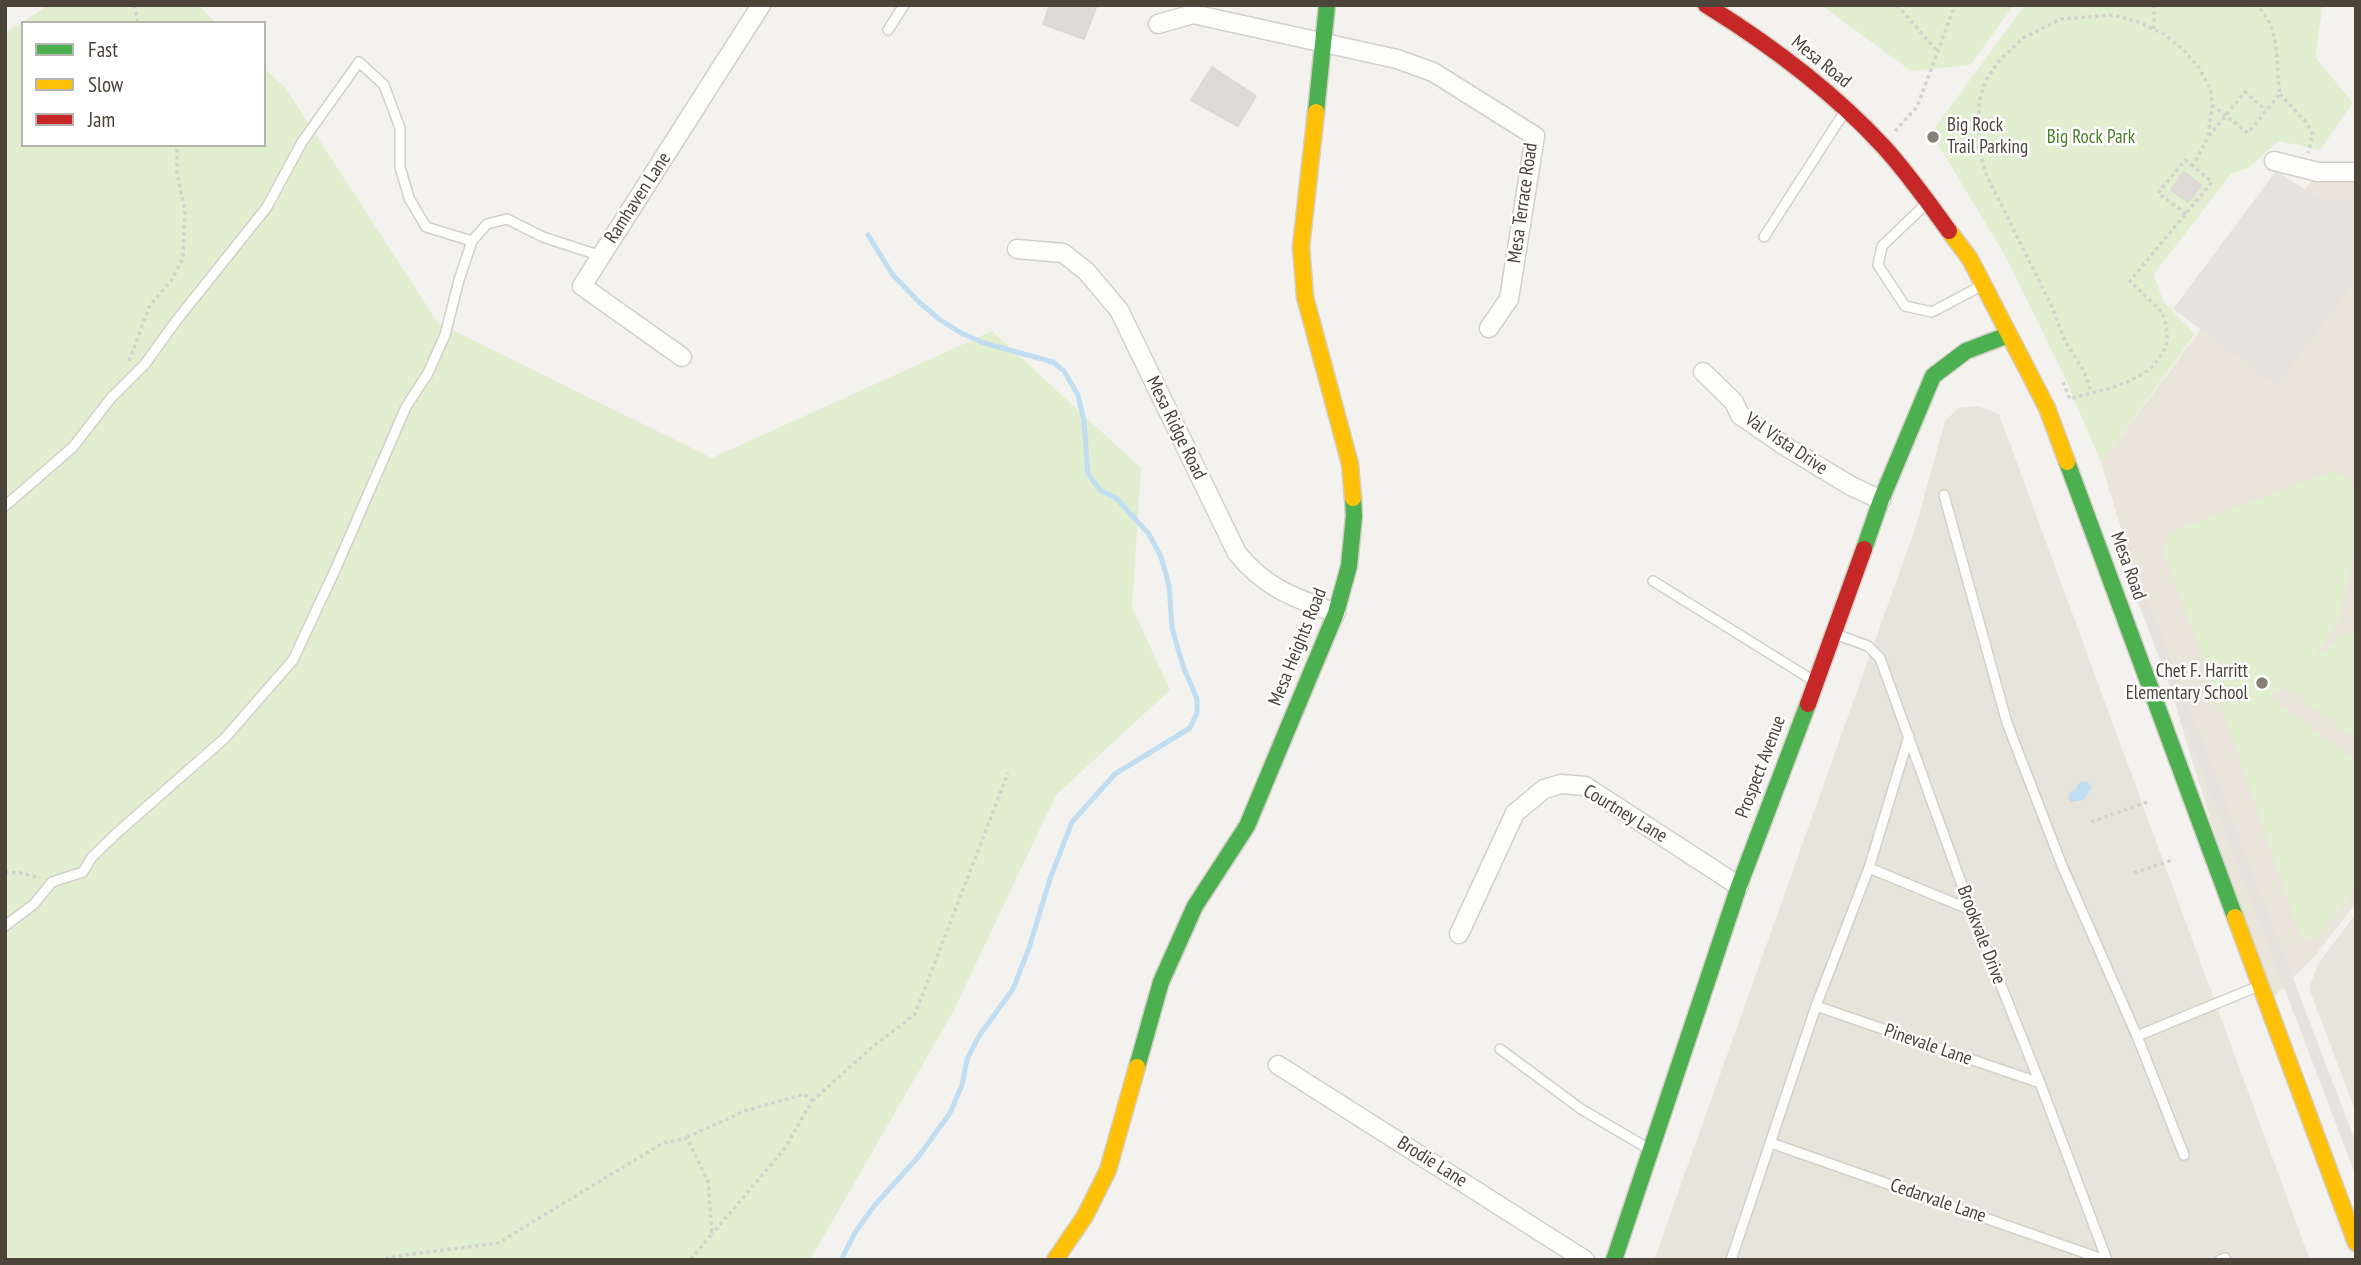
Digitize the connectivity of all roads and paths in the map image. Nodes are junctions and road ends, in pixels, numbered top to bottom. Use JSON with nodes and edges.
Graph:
{"nodes":[{"id":1,"x":761,"y":5,"type":"edge"},
{"id":2,"x":904,"y":5,"type":"edge"},
{"id":3,"x":1327,"y":5,"type":"edge"},
{"id":4,"x":1706,"y":5,"type":"edge"},
{"id":5,"x":1897,"y":5,"type":"edge"},
{"id":6,"x":1955,"y":5,"type":"edge"},
{"id":7,"x":2154,"y":5,"type":"edge"},
{"id":8,"x":2255,"y":5,"type":"edge"},
{"id":9,"x":1158,"y":24,"type":"dead end"},
{"id":10,"x":2154,"y":29,"type":"junction"},
{"id":11,"x":888,"y":30,"type":"dead end"},
{"id":12,"x":1323,"y":42,"type":"junction"},
{"id":13,"x":1937,"y":51,"type":"junction"},
{"id":14,"x":2280,"y":94,"type":"junction"},
{"id":15,"x":2212,"y":105,"type":"junction"},
{"id":16,"x":1846,"y":109,"type":"junction"},
{"id":17,"x":2266,"y":111,"type":"junction"},
{"id":18,"x":2226,"y":116,"type":"junction"},
{"id":19,"x":2208,"y":137,"type":"junction"},
{"id":20,"x":1882,"y":145,"type":"junction"},
{"id":21,"x":177,"y":147,"type":"edge"},
{"id":22,"x":2274,"y":161,"type":"dead end"},
{"id":23,"x":2193,"y":166,"type":"junction"},
{"id":24,"x":2303,"y":168,"type":"junction"},
{"id":25,"x":2356,"y":172,"type":"edge"},
{"id":26,"x":1928,"y":202,"type":"junction"},
{"id":27,"x":2186,"y":214,"type":"junction"},
{"id":28,"x":1764,"y":237,"type":"dead end"},
{"id":29,"x":472,"y":241,"type":"junction"},
{"id":30,"x":1017,"y":249,"type":"dead end"},
{"id":31,"x":601,"y":256,"type":"junction"},
{"id":32,"x":1983,"y":284,"type":"junction"},
{"id":33,"x":1489,"y":328,"type":"dead end"},
{"id":34,"x":2008,"y":335,"type":"junction"},
{"id":35,"x":682,"y":358,"type":"dead end"},
{"id":36,"x":128,"y":364,"type":"dead end"},
{"id":37,"x":1703,"y":372,"type":"dead end"},
{"id":38,"x":2063,"y":382,"type":"dead end"},
{"id":39,"x":2091,"y":392,"type":"junction"},
{"id":40,"x":1944,"y":495,"type":"dead end"},
{"id":41,"x":1881,"y":500,"type":"junction"},
{"id":42,"x":5,"y":506,"type":"edge"},
{"id":43,"x":1653,"y":581,"type":"dead end"},
{"id":44,"x":1336,"y":613,"type":"junction"},
{"id":45,"x":1835,"y":634,"type":"junction"},
{"id":46,"x":1816,"y":682,"type":"junction"},
{"id":47,"x":1909,"y":736,"type":"junction"},
{"id":48,"x":1008,"y":773,"type":"dead end"},
{"id":49,"x":2150,"y":802,"type":"dead end"},
{"id":50,"x":2091,"y":822,"type":"dead end"},
{"id":51,"x":2172,"y":860,"type":"dead end"},
{"id":52,"x":1869,"y":868,"type":"junction"},
{"id":53,"x":5,"y":872,"type":"edge"},
{"id":54,"x":2134,"y":873,"type":"dead end"},
{"id":55,"x":52,"y":882,"type":"junction"},
{"id":56,"x":1739,"y":886,"type":"junction"},
{"id":57,"x":1970,"y":910,"type":"junction"},
{"id":58,"x":5,"y":926,"type":"edge"},
{"id":59,"x":1459,"y":934,"type":"dead end"},
{"id":60,"x":2260,"y":985,"type":"junction"},
{"id":61,"x":1816,"y":1006,"type":"junction"},
{"id":62,"x":2137,"y":1036,"type":"junction"},
{"id":63,"x":1500,"y":1049,"type":"dead end"},
{"id":64,"x":1278,"y":1065,"type":"dead end"},
{"id":65,"x":2040,"y":1083,"type":"junction"},
{"id":66,"x":812,"y":1101,"type":"junction"},
{"id":67,"x":687,"y":1138,"type":"junction"},
{"id":68,"x":1771,"y":1143,"type":"junction"},
{"id":69,"x":1651,"y":1150,"type":"junction"},
{"id":70,"x":2184,"y":1155,"type":"dead end"},
{"id":71,"x":712,"y":1234,"type":"junction"},
{"id":72,"x":2356,"y":1243,"type":"edge"},
{"id":73,"x":386,"y":1260,"type":"edge"},
{"id":74,"x":690,"y":1260,"type":"edge"},
{"id":75,"x":1055,"y":1260,"type":"edge"},
{"id":76,"x":1585,"y":1260,"type":"edge"},
{"id":77,"x":1614,"y":1260,"type":"edge"},
{"id":78,"x":1731,"y":1260,"type":"edge"},
{"id":79,"x":2106,"y":1260,"type":"edge"}],
"edges":[{"from":1,"to":31,"type":"street","name":"Ramhaven Lane"},
{"from":2,"to":11,"type":"lane"},
{"from":3,"to":12,"type":"street","name":"Mesa Heights Road"},
{"from":4,"to":16,"type":"street","name":"Mesa Road"},
{"from":5,"to":13,"type":"path"},
{"from":6,"to":13,"type":"path"},
{"from":7,"to":10,"type":"path"},
{"from":8,"to":14,"type":"path"},
{"from":9,"to":12,"type":"street"},
{"from":10,"to":15,"type":"path"},
{"from":10,"to":39,"type":"path"},
{"from":12,"to":33,"type":"street","name":"Mesa Terrace Road"},
{"from":12,"to":44,"type":"street","name":"Mesa Heights Road"},
{"from":13,"to":20,"type":"path"},
{"from":14,"to":17,"type":"path"},
{"from":14,"to":24,"type":"path"},
{"from":15,"to":18,"type":"path"},
{"from":15,"to":19,"type":"path"},
{"from":16,"to":20,"type":"street","name":"Mesa Road"},
{"from":16,"to":28,"type":"lane"},
{"from":17,"to":18,"type":"path"},
{"from":17,"to":18,"type":"path"},
{"from":18,"to":19,"type":"path"},
{"from":19,"to":23,"type":"path"},
{"from":20,"to":26,"type":"street","name":"Mesa Road"},
{"from":21,"to":36,"type":"path"},
{"from":22,"to":24,"type":"street"},
{"from":23,"to":27,"type":"path"},
{"from":23,"to":27,"type":"path"},
{"from":24,"to":25,"type":"street"},
{"from":26,"to":32,"type":"street","name":"Mesa Road"},
{"from":26,"to":32,"type":"lane"},
{"from":27,"to":39,"type":"path"},
{"from":29,"to":31,"type":"lane"},
{"from":29,"to":42,"type":"lane"},
{"from":29,"to":55,"type":"lane"},
{"from":30,"to":44,"type":"street","name":"Mesa Ridge Road"},
{"from":31,"to":35,"type":"street","name":"Ramhaven Lane"},
{"from":32,"to":34,"type":"street","name":"Mesa Road"},
{"from":34,"to":41,"type":"street","name":"Prospect Avenue"},
{"from":34,"to":60,"type":"street","name":"Mesa Road"},
{"from":37,"to":41,"type":"street","name":"Val Vista Drive"},
{"from":38,"to":39,"type":"path"},
{"from":40,"to":62,"type":"lane"},
{"from":41,"to":45,"type":"street","name":"Prospect Avenue"},
{"from":43,"to":46,"type":"lane"},
{"from":44,"to":75,"type":"street","name":"Mesa Heights Road"},
{"from":45,"to":46,"type":"street","name":"Prospect Avenue"},
{"from":45,"to":47,"type":"lane","name":"Brookvale Drive"},
{"from":46,"to":56,"type":"street","name":"Prospect Avenue"},
{"from":47,"to":52,"type":"lane"},
{"from":47,"to":57,"type":"lane","name":"Brookvale Drive"},
{"from":48,"to":66,"type":"path"},
{"from":49,"to":50,"type":"path"},
{"from":51,"to":54,"type":"path"},
{"from":52,"to":57,"type":"lane"},
{"from":52,"to":61,"type":"lane"},
{"from":53,"to":55,"type":"path"},
{"from":55,"to":58,"type":"lane"},
{"from":56,"to":59,"type":"street","name":"Courtney Lane"},
{"from":56,"to":69,"type":"street","name":"Prospect Avenue"},
{"from":57,"to":65,"type":"lane","name":"Brookvale Drive"},
{"from":60,"to":62,"type":"lane"},
{"from":60,"to":72,"type":"street","name":"Mesa Road"},
{"from":61,"to":65,"type":"lane","name":"Pinevale Lane"},
{"from":61,"to":68,"type":"lane"},
{"from":62,"to":70,"type":"lane"},
{"from":63,"to":69,"type":"lane"},
{"from":64,"to":76,"type":"street","name":"Brodie Lane"},
{"from":65,"to":79,"type":"lane","name":"Brookvale Drive"},
{"from":66,"to":67,"type":"path"},
{"from":66,"to":71,"type":"path"},
{"from":67,"to":71,"type":"path"},
{"from":67,"to":73,"type":"path"},
{"from":68,"to":78,"type":"lane"},
{"from":68,"to":79,"type":"lane","name":"Cedarvale Lane"},
{"from":69,"to":77,"type":"street","name":"Prospect Avenue"},
{"from":71,"to":74,"type":"path"}]}
